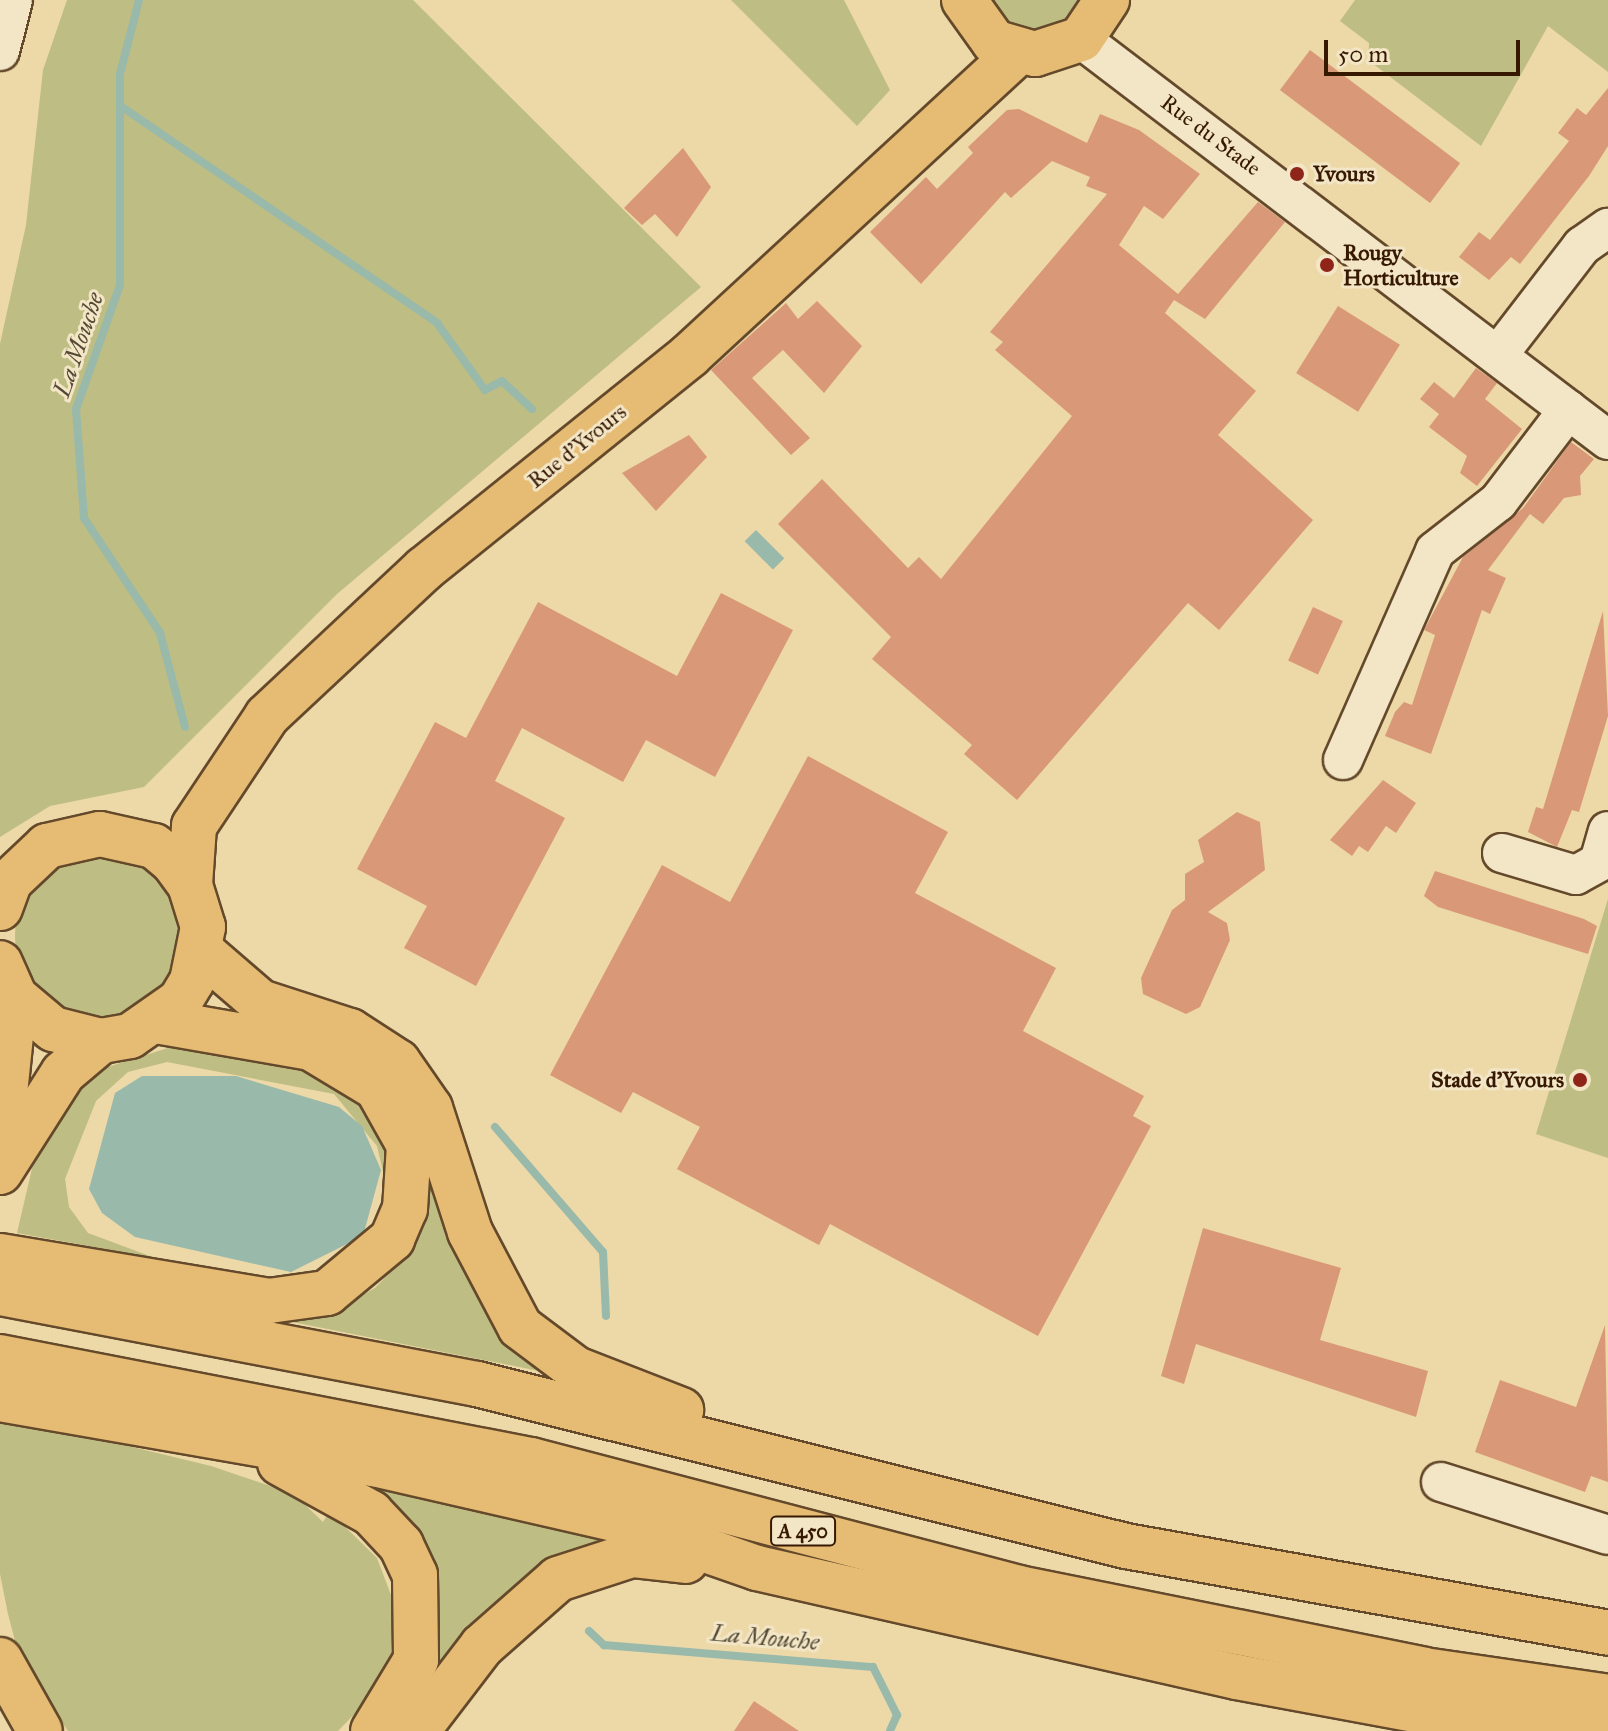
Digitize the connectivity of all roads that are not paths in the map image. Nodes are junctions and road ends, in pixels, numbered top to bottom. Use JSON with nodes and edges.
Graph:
{"nodes":[{"id":1,"x":13,"y":0,"type":"edge"},
{"id":2,"x":1107,"y":0,"type":"edge"},
{"id":3,"x":970,"y":12,"type":"edge"},
{"id":4,"x":1081,"y":39,"type":"junction"},
{"id":5,"x":0,"y":51,"type":"edge"},
{"id":6,"x":1018,"y":52,"type":"junction"},
{"id":7,"x":919,"y":149,"type":"junction"},
{"id":8,"x":1608,"y":228,"type":"edge"},
{"id":9,"x":1498,"y":355,"type":"junction"},
{"id":10,"x":1568,"y":410,"type":"junction"},
{"id":11,"x":1608,"y":440,"type":"edge"},
{"id":12,"x":239,"y":748,"type":"junction"},
{"id":13,"x":1343,"y":760,"type":"dead end"},
{"id":14,"x":1608,"y":831,"type":"edge"},
{"id":15,"x":129,"y":837,"type":"junction"},
{"id":16,"x":1502,"y":853,"type":"dead end"},
{"id":17,"x":190,"y":885,"type":"junction"},
{"id":18,"x":3,"y":891,"type":"edge"},
{"id":19,"x":201,"y":951,"type":"junction"},
{"id":20,"x":8,"y":980,"type":"edge"},
{"id":21,"x":156,"y":1021,"type":"junction"},
{"id":22,"x":101,"y":1041,"type":"junction"},
{"id":23,"x":0,"y":1142,"type":"edge"},
{"id":24,"x":0,"y":1172,"type":"edge"},
{"id":25,"x":0,"y":1256,"type":"edge"},
{"id":26,"x":0,"y":1293,"type":"edge"},
{"id":27,"x":0,"y":1357,"type":"edge"},
{"id":28,"x":0,"y":1399,"type":"edge"},
{"id":29,"x":238,"y":1443,"type":"junction"},
{"id":30,"x":808,"y":1470,"type":"junction"},
{"id":31,"x":1441,"y":1482,"type":"dead end"},
{"id":32,"x":1608,"y":1535,"type":"edge"},
{"id":33,"x":757,"y":1568,"type":"junction"},
{"id":34,"x":1608,"y":1633,"type":"edge"},
{"id":35,"x":0,"y":1660,"type":"edge"},
{"id":36,"x":1608,"y":1697,"type":"edge"},
{"id":37,"x":1453,"y":1717,"type":"junction"},
{"id":38,"x":1608,"y":1725,"type":"edge"},
{"id":39,"x":40,"y":1731,"type":"edge"},
{"id":40,"x":373,"y":1731,"type":"edge"},
{"id":41,"x":417,"y":1731,"type":"edge"},
{"id":42,"x":1496,"y":1731,"type":"edge"}],
"edges":[{"from":1,"to":5,"type":"street"},
{"from":2,"to":4,"type":"main road"},
{"from":3,"to":6,"type":"main road"},
{"from":3,"to":7,"type":"main road"},
{"from":4,"to":6,"type":"main road"},
{"from":4,"to":9,"type":"street","name":"Rue du Stade"},
{"from":6,"to":7,"type":"main road","name":"Rue d'Yvours"},
{"from":7,"to":12,"type":"main road","name":"Rue d'Yvours"},
{"from":8,"to":9,"type":"street"},
{"from":9,"to":10,"type":"street","name":"Rue du Stade"},
{"from":10,"to":11,"type":"street","name":"Rue du Stade"},
{"from":10,"to":13,"type":"street"},
{"from":12,"to":15,"type":"main road"},
{"from":12,"to":17,"type":"main road"},
{"from":14,"to":16,"type":"street"},
{"from":15,"to":17,"type":"main road"},
{"from":15,"to":18,"type":"main road"},
{"from":17,"to":19,"type":"main road"},
{"from":19,"to":21,"type":"main road"},
{"from":19,"to":30,"type":"main road"},
{"from":20,"to":22,"type":"main road"},
{"from":20,"to":23,"type":"main road"},
{"from":21,"to":22,"type":"main road"},
{"from":21,"to":25,"type":"main road"},
{"from":22,"to":24,"type":"main road"},
{"from":26,"to":30,"type":"main road"},
{"from":27,"to":36,"type":"main road","number":"A 450"},
{"from":28,"to":29,"type":"main road"},
{"from":29,"to":33,"type":"main road"},
{"from":29,"to":40,"type":"main road"},
{"from":30,"to":34,"type":"main road"},
{"from":31,"to":32,"type":"street"},
{"from":33,"to":37,"type":"main road"},
{"from":33,"to":41,"type":"main road"},
{"from":35,"to":39,"type":"main road"},
{"from":37,"to":38,"type":"main road"},
{"from":37,"to":42,"type":"main road"}]}
